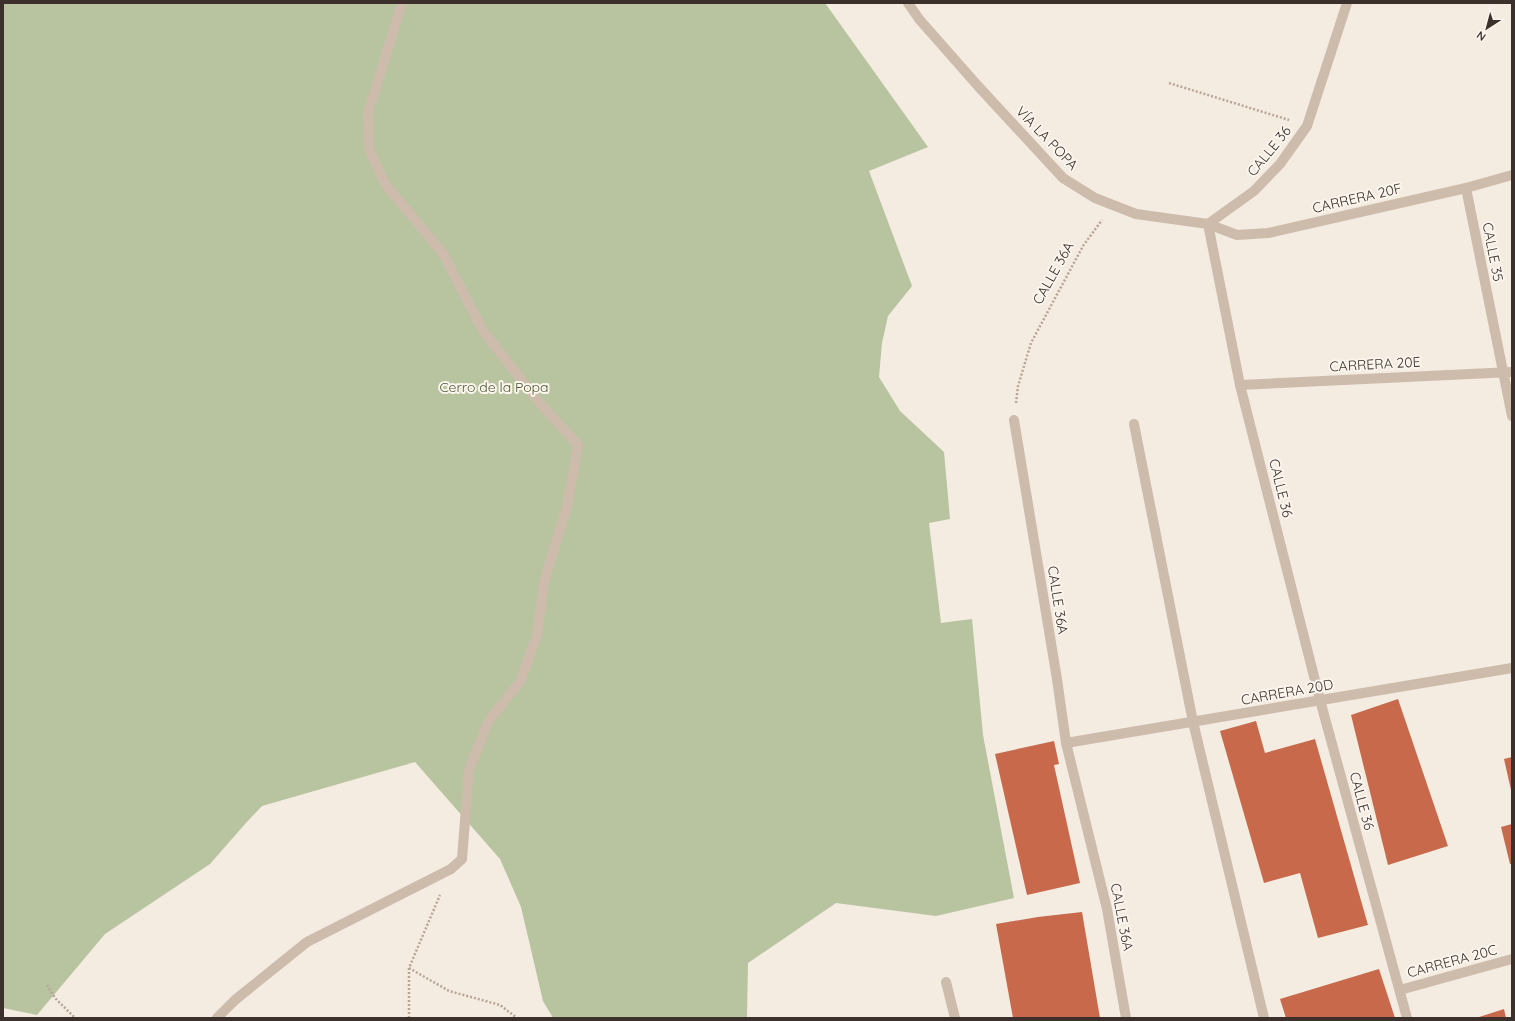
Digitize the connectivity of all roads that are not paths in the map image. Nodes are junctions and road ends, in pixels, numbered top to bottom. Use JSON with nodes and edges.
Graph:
{"nodes":[{"id":1,"x":402,"y":3,"type":"edge"},
{"id":2,"x":908,"y":3,"type":"edge"},
{"id":3,"x":1348,"y":3,"type":"edge"},
{"id":4,"x":1512,"y":175,"type":"edge"},
{"id":5,"x":1466,"y":188,"type":"junction"},
{"id":6,"x":1208,"y":224,"type":"junction"},
{"id":7,"x":1507,"y":372,"type":"edge"},
{"id":8,"x":1240,"y":385,"type":"junction"},
{"id":9,"x":1512,"y":416,"type":"edge"},
{"id":10,"x":1014,"y":420,"type":"road end"},
{"id":11,"x":1134,"y":424,"type":"dead end"},
{"id":12,"x":1512,"y":668,"type":"edge"},
{"id":13,"x":1320,"y":700,"type":"junction"},
{"id":14,"x":1193,"y":722,"type":"junction"},
{"id":15,"x":1066,"y":743,"type":"junction"},
{"id":16,"x":1512,"y":959,"type":"edge"},
{"id":17,"x":946,"y":982,"type":"dead end"},
{"id":18,"x":1400,"y":990,"type":"junction"},
{"id":19,"x":218,"y":1018,"type":"edge"},
{"id":20,"x":955,"y":1018,"type":"edge"},
{"id":21,"x":1126,"y":1018,"type":"edge"},
{"id":22,"x":1264,"y":1018,"type":"edge"},
{"id":23,"x":1406,"y":1018,"type":"edge"}],
"edges":[{"from":1,"to":19,"type":"street"},
{"from":2,"to":6,"type":"street","name":"VÍA LA POPA"},
{"from":3,"to":6,"type":"street","name":"CALLE 36"},
{"from":4,"to":5,"type":"street","name":"CARRERA 20F"},
{"from":5,"to":6,"type":"street","name":"CARRERA 20F"},
{"from":5,"to":7,"type":"street","name":"CALLE 35"},
{"from":6,"to":8,"type":"street","name":"CALLE 36"},
{"from":7,"to":8,"type":"street","name":"CARRERA 20E"},
{"from":7,"to":9,"type":"street","name":"CALLE 35"},
{"from":8,"to":13,"type":"street","name":"CALLE 36"},
{"from":10,"to":15,"type":"street","name":"CALLE 36A"},
{"from":11,"to":14,"type":"street"},
{"from":12,"to":13,"type":"street","name":"CARRERA 20D"},
{"from":13,"to":14,"type":"street","name":"CARRERA 20D"},
{"from":13,"to":18,"type":"street","name":"CALLE 36"},
{"from":14,"to":15,"type":"street","name":"CARRERA 20D"},
{"from":14,"to":22,"type":"street"},
{"from":15,"to":21,"type":"street","name":"CALLE 36A"},
{"from":16,"to":18,"type":"street","name":"CARRERA 20C"},
{"from":17,"to":20,"type":"street"},
{"from":18,"to":23,"type":"street","name":"CALLE 36"}]}
